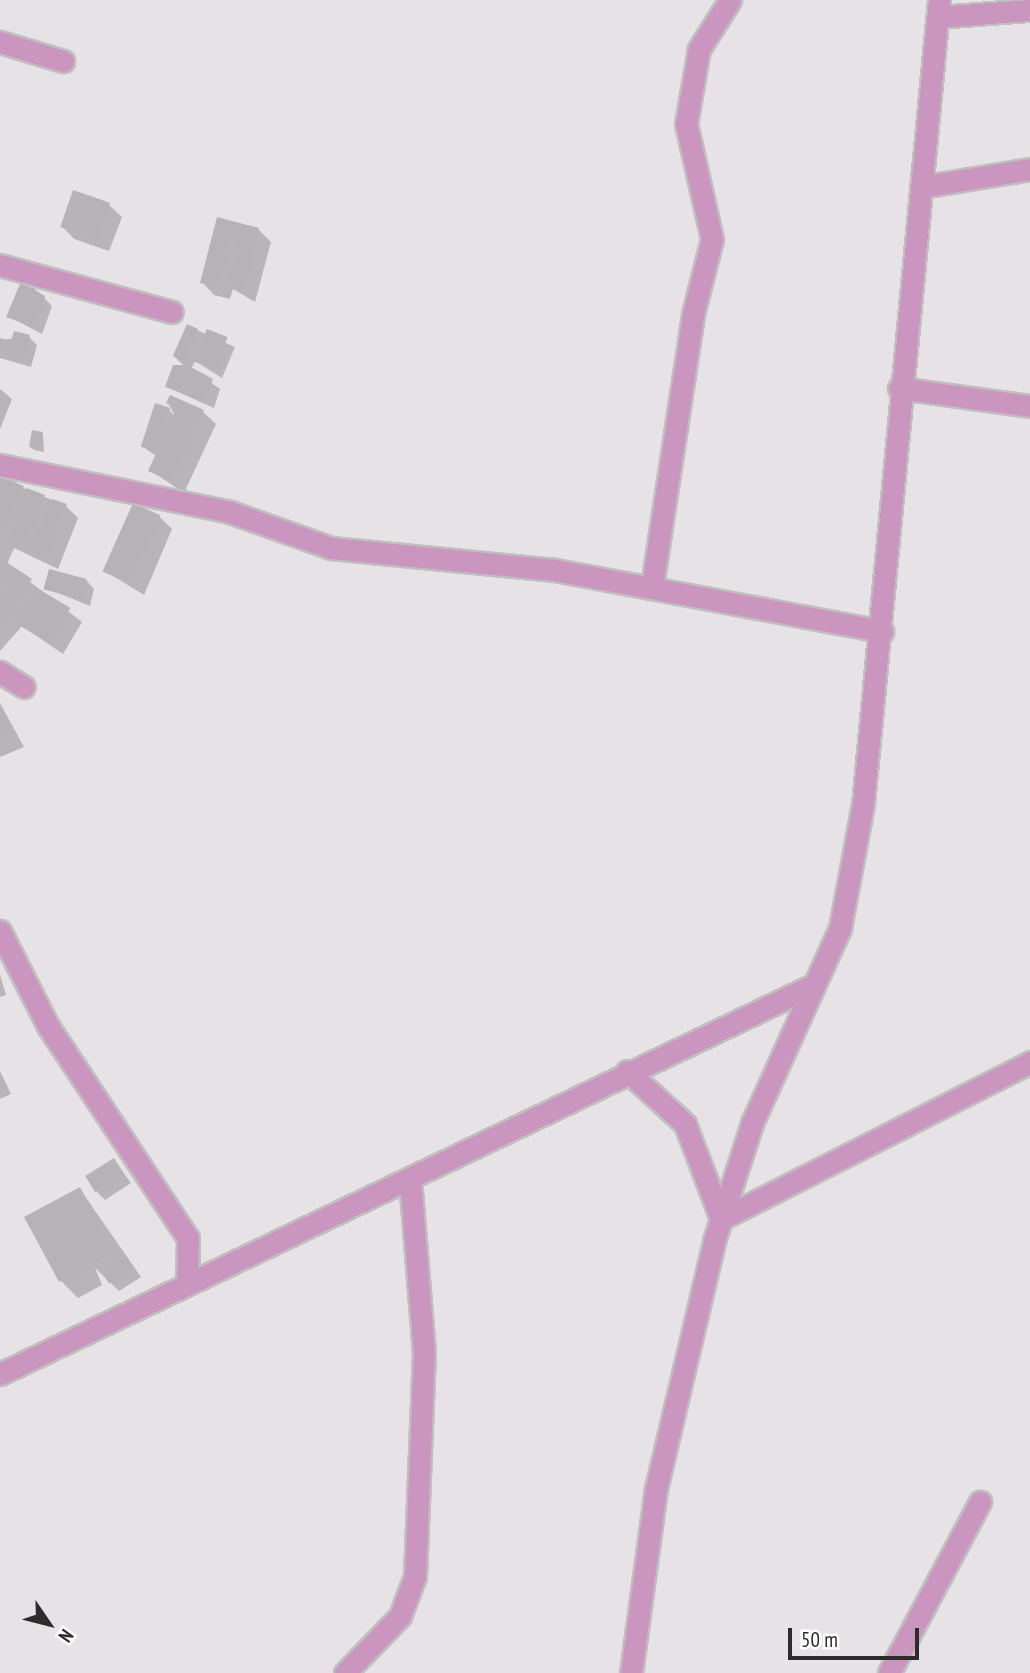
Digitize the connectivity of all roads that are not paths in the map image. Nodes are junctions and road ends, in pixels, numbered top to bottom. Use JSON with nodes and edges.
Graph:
{"nodes":[{"id":1,"x":730,"y":0,"type":"edge"},
{"id":2,"x":939,"y":9,"type":"edge"},
{"id":3,"x":1030,"y":10,"type":"edge"},
{"id":4,"x":0,"y":41,"type":"edge"},
{"id":5,"x":63,"y":61,"type":"dead end"},
{"id":6,"x":1030,"y":169,"type":"edge"},
{"id":7,"x":921,"y":187,"type":"junction"},
{"id":8,"x":0,"y":265,"type":"edge"},
{"id":9,"x":172,"y":312,"type":"dead end"},
{"id":10,"x":899,"y":388,"type":"junction"},
{"id":11,"x":1030,"y":406,"type":"edge"},
{"id":12,"x":0,"y":465,"type":"edge"},
{"id":13,"x":652,"y":586,"type":"junction"},
{"id":14,"x":882,"y":631,"type":"junction"},
{"id":15,"x":0,"y":672,"type":"edge"},
{"id":16,"x":24,"y":687,"type":"dead end"},
{"id":17,"x":0,"y":931,"type":"edge"},
{"id":18,"x":808,"y":987,"type":"junction"},
{"id":19,"x":1030,"y":1062,"type":"edge"},
{"id":20,"x":627,"y":1071,"type":"junction"},
{"id":21,"x":410,"y":1180,"type":"junction"},
{"id":22,"x":721,"y":1219,"type":"junction"},
{"id":23,"x":187,"y":1284,"type":"junction"},
{"id":24,"x":0,"y":1374,"type":"edge"},
{"id":25,"x":980,"y":1502,"type":"dead end"},
{"id":26,"x":345,"y":1673,"type":"edge"},
{"id":27,"x":631,"y":1673,"type":"edge"},
{"id":28,"x":889,"y":1673,"type":"edge"}],
"edges":[{"from":1,"to":13,"type":"street"},
{"from":2,"to":3,"type":"street"},
{"from":2,"to":7,"type":"street"},
{"from":4,"to":5,"type":"street"},
{"from":6,"to":7,"type":"street"},
{"from":7,"to":10,"type":"street"},
{"from":8,"to":9,"type":"street"},
{"from":10,"to":11,"type":"street"},
{"from":10,"to":14,"type":"street"},
{"from":12,"to":13,"type":"street"},
{"from":13,"to":14,"type":"street"},
{"from":14,"to":18,"type":"street"},
{"from":15,"to":16,"type":"street"},
{"from":17,"to":23,"type":"street"},
{"from":18,"to":20,"type":"street"},
{"from":18,"to":22,"type":"street"},
{"from":19,"to":22,"type":"street"},
{"from":20,"to":21,"type":"street"},
{"from":20,"to":22,"type":"street"},
{"from":21,"to":23,"type":"street"},
{"from":21,"to":26,"type":"street"},
{"from":22,"to":27,"type":"street"},
{"from":23,"to":24,"type":"street"},
{"from":25,"to":28,"type":"street"}]}
